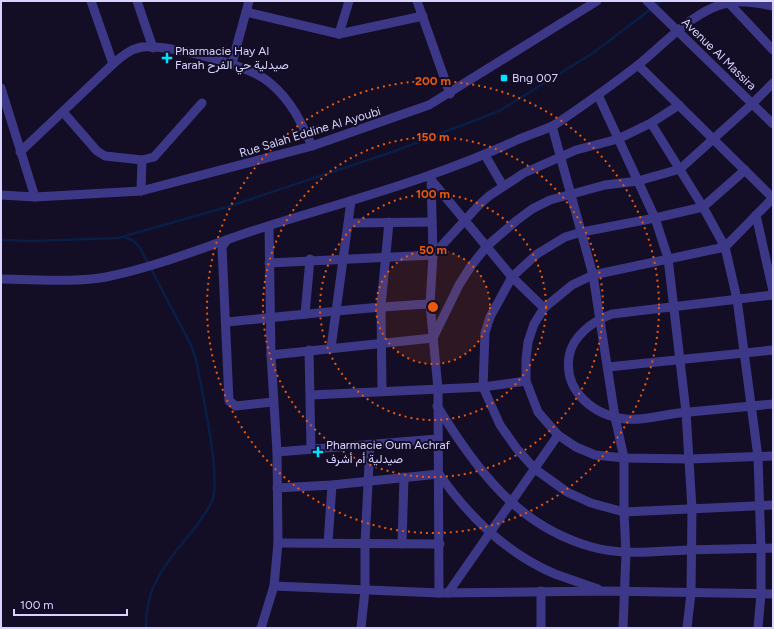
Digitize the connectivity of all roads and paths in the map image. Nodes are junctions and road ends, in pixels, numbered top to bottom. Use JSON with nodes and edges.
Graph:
{"nodes":[{"id":1,"x":91,"y":1,"type":"edge"},
{"id":2,"x":137,"y":1,"type":"edge"},
{"id":3,"x":249,"y":1,"type":"edge"},
{"id":4,"x":349,"y":1,"type":"edge"},
{"id":5,"x":417,"y":1,"type":"edge"},
{"id":6,"x":597,"y":1,"type":"edge"},
{"id":7,"x":647,"y":1,"type":"edge"},
{"id":8,"x":727,"y":2,"type":"edge"},
{"id":9,"x":773,"y":6,"type":"edge"},
{"id":10,"x":246,"y":12,"type":"junction"},
{"id":11,"x":423,"y":16,"type":"junction"},
{"id":12,"x":678,"y":32,"type":"junction"},
{"id":13,"x":339,"y":34,"type":"junction"},
{"id":14,"x":153,"y":48,"type":"junction"},
{"id":15,"x":773,"y":50,"type":"edge"},
{"id":16,"x":232,"y":63,"type":"junction"},
{"id":17,"x":113,"y":64,"type":"junction"},
{"id":18,"x":638,"y":65,"type":"junction"},
{"id":19,"x":773,"y":83,"type":"edge"},
{"id":20,"x":1,"y":88,"type":"edge"},
{"id":21,"x":450,"y":94,"type":"junction"},
{"id":22,"x":598,"y":95,"type":"junction"},
{"id":23,"x":202,"y":103,"type":"dead end"},
{"id":24,"x":752,"y":104,"type":"junction"},
{"id":25,"x":679,"y":105,"type":"junction"},
{"id":26,"x":63,"y":112,"type":"junction"},
{"id":27,"x":651,"y":123,"type":"junction"},
{"id":28,"x":773,"y":124,"type":"edge"},
{"id":29,"x":552,"y":126,"type":"junction"},
{"id":30,"x":618,"y":139,"type":"junction"},
{"id":31,"x":713,"y":139,"type":"junction"},
{"id":32,"x":312,"y":146,"type":"junction"},
{"id":33,"x":20,"y":152,"type":"junction"},
{"id":34,"x":485,"y":155,"type":"junction"},
{"id":35,"x":561,"y":156,"type":"junction"},
{"id":36,"x":142,"y":160,"type":"junction"},
{"id":37,"x":680,"y":169,"type":"junction"},
{"id":38,"x":744,"y":170,"type":"junction"},
{"id":39,"x":432,"y":178,"type":"junction"},
{"id":40,"x":638,"y":181,"type":"junction"},
{"id":41,"x":503,"y":186,"type":"junction"},
{"id":42,"x":141,"y":191,"type":"junction"},
{"id":43,"x":570,"y":193,"type":"junction"},
{"id":44,"x":1,"y":195,"type":"edge"},
{"id":45,"x":35,"y":198,"type":"junction"},
{"id":46,"x":773,"y":198,"type":"edge"},
{"id":47,"x":351,"y":201,"type":"junction"},
{"id":48,"x":703,"y":207,"type":"junction"},
{"id":49,"x":756,"y":215,"type":"junction"},
{"id":50,"x":464,"y":218,"type":"junction"},
{"id":51,"x":655,"y":218,"type":"junction"},
{"id":52,"x":389,"y":222,"type":"junction"},
{"id":53,"x":432,"y":222,"type":"junction"},
{"id":54,"x":350,"y":223,"type":"junction"},
{"id":55,"x":269,"y":226,"type":"junction"},
{"id":56,"x":582,"y":232,"type":"junction"},
{"id":57,"x":227,"y":240,"type":"junction"},
{"id":58,"x":487,"y":246,"type":"junction"},
{"id":59,"x":725,"y":247,"type":"junction"},
{"id":60,"x":433,"y":255,"type":"junction"},
{"id":61,"x":385,"y":257,"type":"junction"},
{"id":62,"x":344,"y":258,"type":"junction"},
{"id":63,"x":668,"y":258,"type":"junction"},
{"id":64,"x":310,"y":259,"type":"junction"},
{"id":65,"x":269,"y":263,"type":"junction"},
{"id":66,"x":593,"y":275,"type":"junction"},
{"id":67,"x":512,"y":277,"type":"junction"},
{"id":68,"x":1,"y":279,"type":"edge"},
{"id":69,"x":773,"y":291,"type":"edge"},
{"id":70,"x":773,"y":295,"type":"edge"},
{"id":71,"x":737,"y":299,"type":"junction"},
{"id":72,"x":430,"y":304,"type":"junction"},
{"id":73,"x":381,"y":306,"type":"junction"},
{"id":74,"x":675,"y":306,"type":"junction"},
{"id":75,"x":544,"y":308,"type":"junction"},
{"id":76,"x":337,"y":312,"type":"junction"},
{"id":77,"x":305,"y":314,"type":"junction"},
{"id":78,"x":270,"y":318,"type":"junction"},
{"id":79,"x":601,"y":318,"type":"junction"},
{"id":80,"x":226,"y":322,"type":"junction"},
{"id":81,"x":433,"y":338,"type":"junction"},
{"id":82,"x":380,"y":343,"type":"junction"},
{"id":83,"x":331,"y":348,"type":"junction"},
{"id":84,"x":309,"y":350,"type":"junction"},
{"id":85,"x":773,"y":350,"type":"edge"},
{"id":86,"x":744,"y":353,"type":"junction"},
{"id":87,"x":271,"y":355,"type":"junction"},
{"id":88,"x":680,"y":359,"type":"junction"},
{"id":89,"x":608,"y":367,"type":"junction"},
{"id":90,"x":526,"y":382,"type":"junction"},
{"id":91,"x":482,"y":387,"type":"junction"},
{"id":92,"x":438,"y":389,"type":"junction"},
{"id":93,"x":382,"y":391,"type":"junction"},
{"id":94,"x":311,"y":396,"type":"junction"},
{"id":95,"x":273,"y":402,"type":"junction"},
{"id":96,"x":773,"y":404,"type":"edge"},
{"id":97,"x":437,"y":406,"type":"junction"},
{"id":98,"x":752,"y":406,"type":"junction"},
{"id":99,"x":686,"y":412,"type":"junction"},
{"id":100,"x":615,"y":417,"type":"junction"},
{"id":101,"x":558,"y":435,"type":"junction"},
{"id":102,"x":437,"y":439,"type":"junction"},
{"id":103,"x":370,"y":445,"type":"junction"},
{"id":104,"x":311,"y":449,"type":"junction"},
{"id":105,"x":277,"y":452,"type":"junction"},
{"id":106,"x":773,"y":456,"type":"edge"},
{"id":107,"x":758,"y":457,"type":"junction"},
{"id":108,"x":624,"y":458,"type":"junction"},
{"id":109,"x":690,"y":459,"type":"junction"},
{"id":110,"x":535,"y":469,"type":"junction"},
{"id":111,"x":439,"y":474,"type":"junction"},
{"id":112,"x":404,"y":477,"type":"junction"},
{"id":113,"x":369,"y":481,"type":"junction"},
{"id":114,"x":332,"y":485,"type":"junction"},
{"id":115,"x":278,"y":488,"type":"junction"},
{"id":116,"x":511,"y":503,"type":"junction"},
{"id":117,"x":773,"y":505,"type":"edge"},
{"id":118,"x":760,"y":506,"type":"junction"},
{"id":119,"x":692,"y":509,"type":"junction"},
{"id":120,"x":624,"y":512,"type":"junction"},
{"id":121,"x":489,"y":533,"type":"junction"},
{"id":122,"x":278,"y":543,"type":"junction"},
{"id":123,"x":328,"y":543,"type":"junction"},
{"id":124,"x":365,"y":543,"type":"junction"},
{"id":125,"x":402,"y":544,"type":"junction"},
{"id":126,"x":440,"y":544,"type":"junction"},
{"id":127,"x":773,"y":548,"type":"edge"},
{"id":128,"x":761,"y":549,"type":"junction"},
{"id":129,"x":692,"y":550,"type":"junction"},
{"id":130,"x":626,"y":553,"type":"junction"},
{"id":131,"x":274,"y":586,"type":"junction"},
{"id":132,"x":365,"y":590,"type":"junction"},
{"id":133,"x":541,"y":591,"type":"junction"},
{"id":134,"x":605,"y":591,"type":"junction"},
{"id":135,"x":443,"y":593,"type":"junction"},
{"id":136,"x":626,"y":593,"type":"junction"},
{"id":137,"x":691,"y":593,"type":"junction"},
{"id":138,"x":761,"y":594,"type":"junction"},
{"id":139,"x":773,"y":594,"type":"edge"},
{"id":140,"x":261,"y":628,"type":"edge"},
{"id":141,"x":361,"y":628,"type":"edge"},
{"id":142,"x":542,"y":628,"type":"edge"},
{"id":143,"x":624,"y":628,"type":"edge"},
{"id":144,"x":688,"y":628,"type":"edge"},
{"id":145,"x":758,"y":628,"type":"edge"}],
"edges":[{"from":1,"to":17,"type":"street"},
{"from":2,"to":14,"type":"street"},
{"from":3,"to":10,"type":"street"},
{"from":4,"to":13,"type":"street"},
{"from":5,"to":11,"type":"street"},
{"from":6,"to":21,"type":"street","name":"Rue Salah Eddine Al Ayoubi"},
{"from":7,"to":12,"type":"street","name":"Avenue Al Massira"},
{"from":8,"to":9,"type":"street"},
{"from":8,"to":12,"type":"street"},
{"from":8,"to":15,"type":"street"},
{"from":10,"to":13,"type":"street"},
{"from":10,"to":16,"type":"street"},
{"from":11,"to":13,"type":"street"},
{"from":11,"to":21,"type":"street"},
{"from":12,"to":18,"type":"street"},
{"from":12,"to":24,"type":"street","name":"Avenue Al Massira"},
{"from":14,"to":16,"type":"street"},
{"from":14,"to":17,"type":"street"},
{"from":16,"to":32,"type":"street"},
{"from":17,"to":26,"type":"street"},
{"from":18,"to":22,"type":"street"},
{"from":18,"to":25,"type":"street"},
{"from":19,"to":24,"type":"street"},
{"from":20,"to":33,"type":"street"},
{"from":21,"to":32,"type":"street","name":"Rue Salah Eddine Al Ayoubi"},
{"from":22,"to":29,"type":"street"},
{"from":22,"to":30,"type":"street"},
{"from":23,"to":36,"type":"street"},
{"from":24,"to":28,"type":"street","name":"Avenue Al Massira"},
{"from":24,"to":31,"type":"street"},
{"from":25,"to":27,"type":"street"},
{"from":25,"to":31,"type":"street"},
{"from":26,"to":33,"type":"street"},
{"from":26,"to":36,"type":"street"},
{"from":27,"to":30,"type":"street"},
{"from":27,"to":37,"type":"street"},
{"from":29,"to":34,"type":"street"},
{"from":29,"to":35,"type":"street"},
{"from":30,"to":35,"type":"street"},
{"from":30,"to":40,"type":"street"},
{"from":31,"to":37,"type":"street"},
{"from":31,"to":38,"type":"street"},
{"from":32,"to":42,"type":"street","name":"Rue Salah Eddine Al Ayoubi"},
{"from":33,"to":45,"type":"street"},
{"from":34,"to":39,"type":"street"},
{"from":34,"to":41,"type":"street"},
{"from":35,"to":41,"type":"street"},
{"from":35,"to":43,"type":"street"},
{"from":36,"to":42,"type":"street"},
{"from":37,"to":40,"type":"street"},
{"from":37,"to":48,"type":"street"},
{"from":38,"to":46,"type":"street"},
{"from":38,"to":48,"type":"street"},
{"from":39,"to":47,"type":"street"},
{"from":39,"to":50,"type":"street"},
{"from":39,"to":53,"type":"street"},
{"from":40,"to":43,"type":"street"},
{"from":40,"to":51,"type":"street"},
{"from":41,"to":50,"type":"street"},
{"from":42,"to":45,"type":"street","name":"Rue Salah Eddine Al Ayoubi"},
{"from":43,"to":56,"type":"street"},
{"from":43,"to":58,"type":"street"},
{"from":44,"to":45,"type":"street","name":"Rue Salah Eddine Al Ayoubi"},
{"from":46,"to":49,"type":"street"},
{"from":47,"to":54,"type":"street"},
{"from":47,"to":55,"type":"street"},
{"from":48,"to":51,"type":"street"},
{"from":48,"to":59,"type":"street"},
{"from":49,"to":59,"type":"street"},
{"from":49,"to":69,"type":"street"},
{"from":50,"to":58,"type":"street"},
{"from":50,"to":60,"type":"street"},
{"from":51,"to":56,"type":"street"},
{"from":51,"to":63,"type":"street"},
{"from":52,"to":53,"type":"street"},
{"from":52,"to":54,"type":"street"},
{"from":52,"to":61,"type":"street"},
{"from":53,"to":60,"type":"street"},
{"from":54,"to":62,"type":"street"},
{"from":55,"to":57,"type":"street"},
{"from":55,"to":65,"type":"street"},
{"from":56,"to":66,"type":"street"},
{"from":56,"to":67,"type":"street"},
{"from":57,"to":68,"type":"street"},
{"from":57,"to":80,"type":"street"},
{"from":58,"to":67,"type":"street"},
{"from":58,"to":81,"type":"street"},
{"from":59,"to":63,"type":"street"},
{"from":59,"to":71,"type":"street"},
{"from":60,"to":61,"type":"street"},
{"from":60,"to":72,"type":"street"},
{"from":61,"to":62,"type":"street"},
{"from":61,"to":73,"type":"street"},
{"from":62,"to":64,"type":"street"},
{"from":62,"to":76,"type":"street"},
{"from":63,"to":66,"type":"street"},
{"from":63,"to":74,"type":"street"},
{"from":64,"to":65,"type":"street"},
{"from":64,"to":77,"type":"street"},
{"from":65,"to":78,"type":"street"},
{"from":66,"to":75,"type":"street"},
{"from":66,"to":79,"type":"street"},
{"from":67,"to":75,"type":"street"},
{"from":67,"to":91,"type":"street"},
{"from":70,"to":71,"type":"street"},
{"from":71,"to":74,"type":"street"},
{"from":71,"to":86,"type":"street"},
{"from":72,"to":73,"type":"street"},
{"from":72,"to":81,"type":"street"},
{"from":73,"to":76,"type":"street"},
{"from":73,"to":82,"type":"street"},
{"from":74,"to":79,"type":"street"},
{"from":74,"to":88,"type":"street"},
{"from":75,"to":90,"type":"street"},
{"from":76,"to":77,"type":"street"},
{"from":76,"to":83,"type":"street"},
{"from":77,"to":78,"type":"street"},
{"from":78,"to":80,"type":"street"},
{"from":78,"to":87,"type":"street"},
{"from":79,"to":89,"type":"street"},
{"from":79,"to":100,"type":"street"},
{"from":80,"to":95,"type":"street"},
{"from":81,"to":82,"type":"street"},
{"from":81,"to":92,"type":"street"},
{"from":82,"to":83,"type":"street"},
{"from":82,"to":93,"type":"street"},
{"from":83,"to":84,"type":"street"},
{"from":84,"to":87,"type":"street"},
{"from":84,"to":94,"type":"street"},
{"from":85,"to":86,"type":"street"},
{"from":86,"to":88,"type":"street"},
{"from":86,"to":98,"type":"street"},
{"from":87,"to":95,"type":"street"},
{"from":88,"to":89,"type":"street"},
{"from":88,"to":99,"type":"street"},
{"from":89,"to":100,"type":"street"},
{"from":90,"to":91,"type":"street"},
{"from":90,"to":101,"type":"street"},
{"from":91,"to":92,"type":"street"},
{"from":91,"to":110,"type":"street"},
{"from":92,"to":93,"type":"street"},
{"from":92,"to":97,"type":"street"},
{"from":93,"to":94,"type":"street"},
{"from":94,"to":104,"type":"street"},
{"from":95,"to":105,"type":"street"},
{"from":96,"to":98,"type":"street"},
{"from":97,"to":102,"type":"street"},
{"from":97,"to":116,"type":"street"},
{"from":98,"to":99,"type":"street"},
{"from":98,"to":107,"type":"street"},
{"from":99,"to":100,"type":"street"},
{"from":99,"to":109,"type":"street"},
{"from":100,"to":108,"type":"street"},
{"from":101,"to":108,"type":"street"},
{"from":101,"to":110,"type":"street"},
{"from":102,"to":103,"type":"street"},
{"from":102,"to":111,"type":"street"},
{"from":103,"to":104,"type":"street"},
{"from":103,"to":113,"type":"street"},
{"from":104,"to":105,"type":"street"},
{"from":105,"to":115,"type":"street"},
{"from":106,"to":107,"type":"street"},
{"from":107,"to":109,"type":"street"},
{"from":107,"to":118,"type":"street"},
{"from":108,"to":109,"type":"street"},
{"from":108,"to":120,"type":"street"},
{"from":109,"to":119,"type":"street"},
{"from":110,"to":116,"type":"street"},
{"from":110,"to":120,"type":"street"},
{"from":111,"to":112,"type":"street"},
{"from":111,"to":121,"type":"street"},
{"from":111,"to":126,"type":"street"},
{"from":112,"to":113,"type":"street"},
{"from":112,"to":125,"type":"street"},
{"from":113,"to":114,"type":"street"},
{"from":113,"to":124,"type":"street"},
{"from":114,"to":115,"type":"street"},
{"from":114,"to":123,"type":"street"},
{"from":115,"to":122,"type":"street"},
{"from":116,"to":121,"type":"street"},
{"from":116,"to":130,"type":"street"},
{"from":117,"to":118,"type":"street"},
{"from":118,"to":119,"type":"street"},
{"from":118,"to":128,"type":"street"},
{"from":119,"to":120,"type":"street"},
{"from":119,"to":129,"type":"street"},
{"from":120,"to":130,"type":"street"},
{"from":121,"to":134,"type":"street"},
{"from":121,"to":135,"type":"street"},
{"from":122,"to":123,"type":"street"},
{"from":122,"to":131,"type":"street"},
{"from":123,"to":124,"type":"street"},
{"from":124,"to":125,"type":"street"},
{"from":124,"to":132,"type":"street"},
{"from":125,"to":126,"type":"street"},
{"from":126,"to":135,"type":"street"},
{"from":127,"to":128,"type":"street"},
{"from":128,"to":129,"type":"street"},
{"from":128,"to":138,"type":"street"},
{"from":129,"to":130,"type":"street"},
{"from":129,"to":137,"type":"street"},
{"from":130,"to":136,"type":"street"},
{"from":131,"to":132,"type":"street"},
{"from":131,"to":140,"type":"street"},
{"from":132,"to":135,"type":"street"},
{"from":132,"to":141,"type":"street"},
{"from":133,"to":134,"type":"street"},
{"from":133,"to":135,"type":"street"},
{"from":133,"to":142,"type":"street"},
{"from":134,"to":136,"type":"street"},
{"from":136,"to":137,"type":"street"},
{"from":136,"to":143,"type":"street"},
{"from":137,"to":138,"type":"street"},
{"from":137,"to":144,"type":"street"},
{"from":138,"to":139,"type":"street"},
{"from":138,"to":145,"type":"street"}]}
